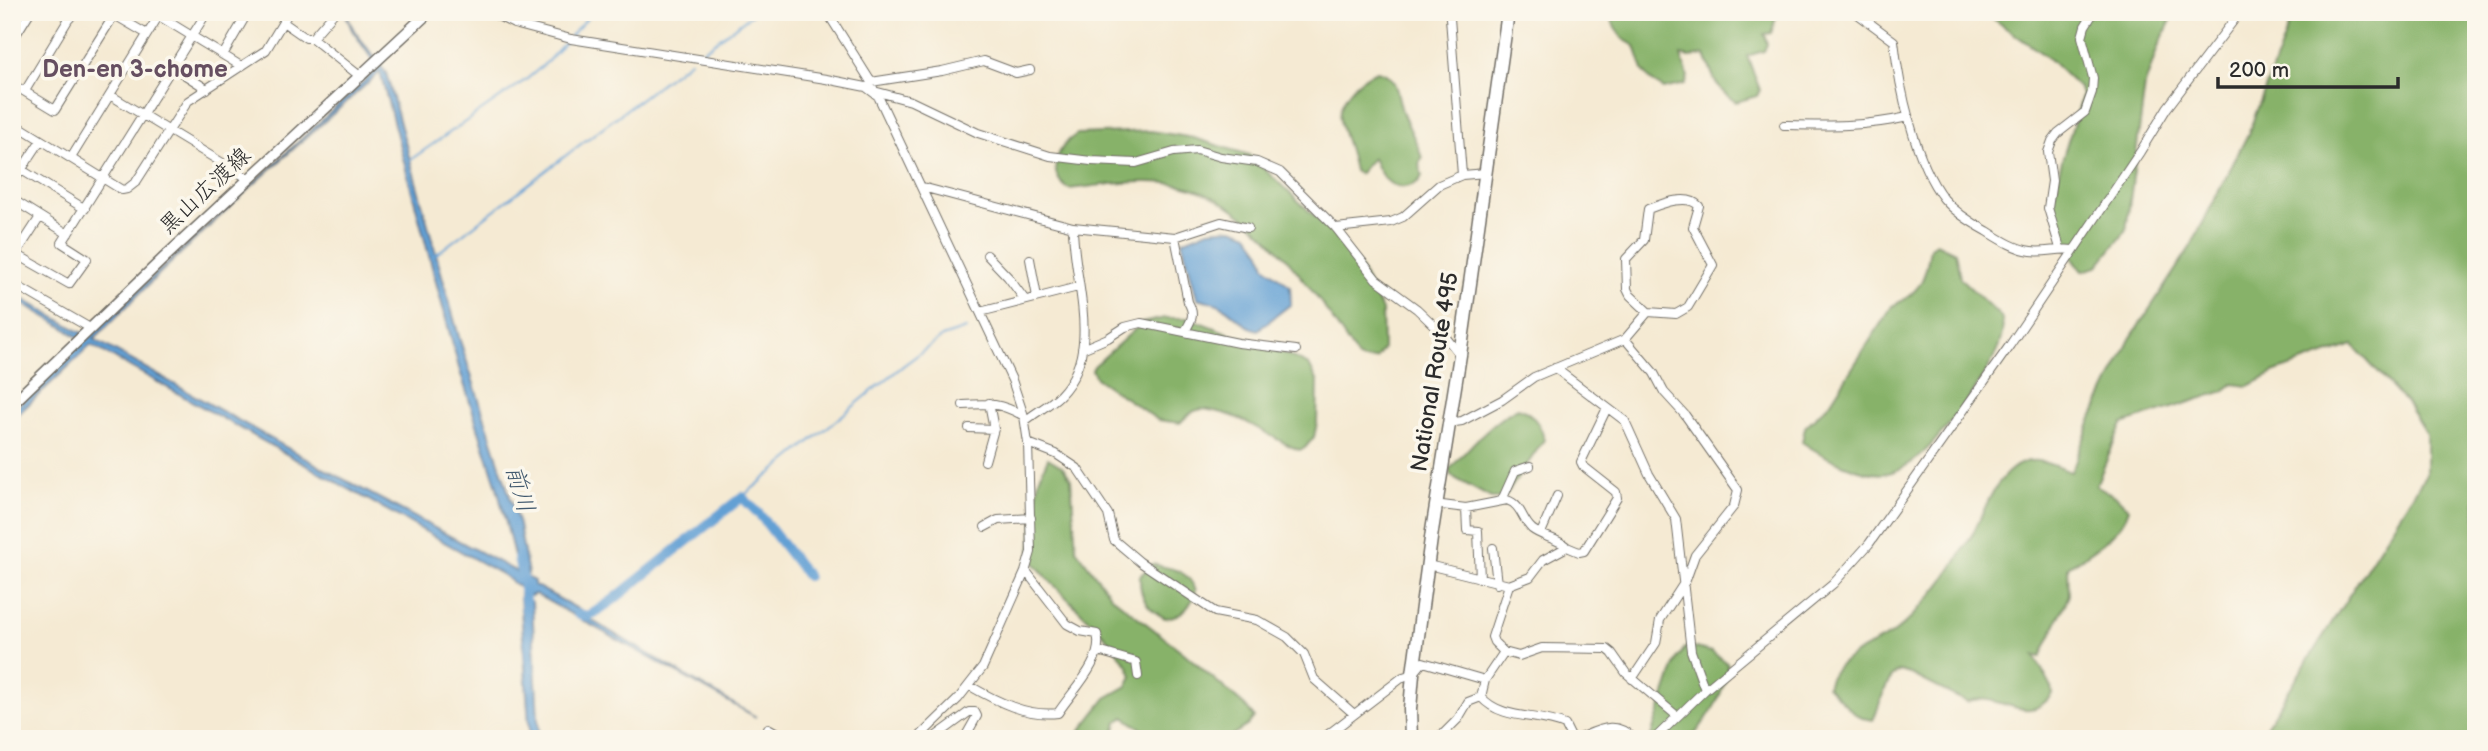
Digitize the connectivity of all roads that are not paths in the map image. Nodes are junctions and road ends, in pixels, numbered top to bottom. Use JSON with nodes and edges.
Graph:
{"nodes":[{"id":1,"x":30,"y":12,"type":"edge"},
{"id":2,"x":61,"y":12,"type":"edge"},
{"id":3,"x":207,"y":12,"type":"edge"},
{"id":4,"x":248,"y":12,"type":"edge"},
{"id":5,"x":289,"y":12,"type":"edge"},
{"id":6,"x":429,"y":12,"type":"edge"},
{"id":7,"x":489,"y":12,"type":"edge"},
{"id":8,"x":827,"y":12,"type":"edge"},
{"id":9,"x":1508,"y":12,"type":"edge"},
{"id":10,"x":1514,"y":12,"type":"edge"},
{"id":11,"x":1855,"y":12,"type":"edge"},
{"id":12,"x":2094,"y":12,"type":"edge"},
{"id":13,"x":2240,"y":12,"type":"edge"},
{"id":14,"x":113,"y":13,"type":"edge"},
{"id":15,"x":160,"y":14,"type":"edge"},
{"id":16,"x":333,"y":14,"type":"edge"},
{"id":17,"x":72,"y":15,"type":"edge"},
{"id":18,"x":1450,"y":19,"type":"dead end"},
{"id":19,"x":283,"y":22,"type":"junction"},
{"id":20,"x":148,"y":34,"type":"junction"},
{"id":21,"x":192,"y":36,"type":"junction"},
{"id":22,"x":312,"y":38,"type":"junction"},
{"id":23,"x":12,"y":41,"type":"edge"},
{"id":24,"x":223,"y":55,"type":"junction"},
{"id":25,"x":241,"y":66,"type":"junction"},
{"id":26,"x":174,"y":68,"type":"junction"},
{"id":27,"x":1030,"y":71,"type":"dead end"},
{"id":28,"x":361,"y":77,"type":"junction"},
{"id":29,"x":871,"y":82,"type":"junction"},
{"id":30,"x":12,"y":84,"type":"edge"},
{"id":31,"x":207,"y":89,"type":"junction"},
{"id":32,"x":25,"y":91,"type":"junction"},
{"id":33,"x":874,"y":91,"type":"junction"},
{"id":34,"x":110,"y":95,"type":"junction"},
{"id":35,"x":143,"y":116,"type":"junction"},
{"id":36,"x":1908,"y":117,"type":"junction"},
{"id":37,"x":12,"y":122,"type":"edge"},
{"id":38,"x":1784,"y":125,"type":"dead end"},
{"id":39,"x":169,"y":132,"type":"junction"},
{"id":40,"x":41,"y":140,"type":"junction"},
{"id":41,"x":71,"y":158,"type":"junction"},
{"id":42,"x":12,"y":164,"type":"edge"},
{"id":43,"x":22,"y":170,"type":"junction"},
{"id":44,"x":1486,"y":173,"type":"junction"},
{"id":45,"x":1462,"y":175,"type":"junction"},
{"id":46,"x":104,"y":179,"type":"junction"},
{"id":47,"x":249,"y":179,"type":"junction"},
{"id":48,"x":12,"y":184,"type":"edge"},
{"id":49,"x":922,"y":187,"type":"junction"},
{"id":50,"x":12,"y":198,"type":"edge"},
{"id":51,"x":85,"y":209,"type":"junction"},
{"id":52,"x":40,"y":216,"type":"junction"},
{"id":53,"x":1073,"y":227,"type":"junction"},
{"id":54,"x":1248,"y":228,"type":"dead end"},
{"id":55,"x":1336,"y":228,"type":"junction"},
{"id":56,"x":68,"y":234,"type":"junction"},
{"id":57,"x":12,"y":235,"type":"edge"},
{"id":58,"x":1175,"y":237,"type":"junction"},
{"id":59,"x":24,"y":242,"type":"junction"},
{"id":60,"x":2060,"y":248,"type":"junction"},
{"id":61,"x":2073,"y":250,"type":"junction"},
{"id":62,"x":987,"y":255,"type":"dead end"},
{"id":63,"x":14,"y":257,"type":"edge"},
{"id":64,"x":1030,"y":259,"type":"dead end"},
{"id":65,"x":12,"y":283,"type":"edge"},
{"id":66,"x":1078,"y":287,"type":"junction"},
{"id":67,"x":1037,"y":298,"type":"junction"},
{"id":68,"x":1025,"y":300,"type":"junction"},
{"id":69,"x":980,"y":312,"type":"junction"},
{"id":70,"x":1648,"y":312,"type":"junction"},
{"id":71,"x":90,"y":328,"type":"junction"},
{"id":72,"x":1185,"y":331,"type":"junction"},
{"id":73,"x":1625,"y":339,"type":"junction"},
{"id":74,"x":1082,"y":349,"type":"junction"},
{"id":75,"x":1296,"y":350,"type":"dead end"},
{"id":76,"x":1460,"y":355,"type":"junction"},
{"id":77,"x":1555,"y":368,"type":"junction"},
{"id":78,"x":989,"y":403,"type":"junction"},
{"id":79,"x":12,"y":404,"type":"edge"},
{"id":80,"x":962,"y":405,"type":"dead end"},
{"id":81,"x":1607,"y":408,"type":"junction"},
{"id":82,"x":1025,"y":419,"type":"junction"},
{"id":83,"x":1455,"y":422,"type":"junction"},
{"id":84,"x":969,"y":428,"type":"dead end"},
{"id":85,"x":994,"y":429,"type":"junction"},
{"id":86,"x":1028,"y":443,"type":"junction"},
{"id":87,"x":985,"y":461,"type":"dead end"},
{"id":88,"x":1530,"y":466,"type":"dead end"},
{"id":89,"x":1557,"y":496,"type":"dead end"},
{"id":90,"x":1502,"y":500,"type":"junction"},
{"id":91,"x":1442,"y":505,"type":"junction"},
{"id":92,"x":1466,"y":508,"type":"junction"},
{"id":93,"x":1031,"y":518,"type":"junction"},
{"id":94,"x":985,"y":527,"type":"dead end"},
{"id":95,"x":1541,"y":533,"type":"junction"},
{"id":96,"x":1567,"y":547,"type":"junction"},
{"id":97,"x":1493,"y":548,"type":"dead end"},
{"id":98,"x":1432,"y":566,"type":"junction"},
{"id":99,"x":1026,"y":571,"type":"junction"},
{"id":100,"x":1480,"y":579,"type":"junction"},
{"id":101,"x":1497,"y":584,"type":"junction"},
{"id":102,"x":1509,"y":585,"type":"junction"},
{"id":103,"x":1683,"y":585,"type":"junction"},
{"id":104,"x":1098,"y":651,"type":"junction"},
{"id":105,"x":1504,"y":652,"type":"junction"},
{"id":106,"x":1423,"y":662,"type":"junction"},
{"id":107,"x":1413,"y":674,"type":"junction"},
{"id":108,"x":1138,"y":676,"type":"dead end"},
{"id":109,"x":1632,"y":679,"type":"junction"},
{"id":110,"x":1485,"y":680,"type":"junction"},
{"id":111,"x":970,"y":685,"type":"junction"},
{"id":112,"x":1705,"y":691,"type":"junction"},
{"id":113,"x":1481,"y":697,"type":"junction"},
{"id":114,"x":1354,"y":715,"type":"junction"},
{"id":115,"x":1677,"y":716,"type":"junction"},
{"id":116,"x":768,"y":728,"type":"dead end"},
{"id":117,"x":788,"y":739,"type":"edge"},
{"id":118,"x":917,"y":739,"type":"edge"},
{"id":119,"x":932,"y":739,"type":"edge"},
{"id":120,"x":964,"y":739,"type":"edge"},
{"id":121,"x":1321,"y":739,"type":"edge"},
{"id":122,"x":1412,"y":739,"type":"edge"},
{"id":123,"x":1420,"y":739,"type":"edge"},
{"id":124,"x":1438,"y":739,"type":"edge"},
{"id":125,"x":1575,"y":739,"type":"edge"},
{"id":126,"x":1634,"y":739,"type":"edge"},
{"id":127,"x":1654,"y":739,"type":"edge"}],
"edges":[{"from":1,"to":23,"type":"street"},
{"from":2,"to":17,"type":"street"},
{"from":3,"to":21,"type":"street"},
{"from":4,"to":24,"type":"street"},
{"from":5,"to":19,"type":"street"},
{"from":6,"to":28,"type":"main road","name":"黒山広渡線"},
{"from":7,"to":33,"type":"street"},
{"from":8,"to":29,"type":"street"},
{"from":9,"to":44,"type":"highway","name":"National Route 495"},
{"from":10,"to":83,"type":"highway","name":"National Route 495"},
{"from":11,"to":36,"type":"street"},
{"from":12,"to":60,"type":"street"},
{"from":13,"to":61,"type":"street"},
{"from":14,"to":20,"type":"street"},
{"from":14,"to":32,"type":"street"},
{"from":15,"to":20,"type":"street"},
{"from":15,"to":21,"type":"street"},
{"from":16,"to":22,"type":"street"},
{"from":17,"to":32,"type":"street"},
{"from":18,"to":45,"type":"street"},
{"from":19,"to":22,"type":"street"},
{"from":19,"to":25,"type":"street"},
{"from":20,"to":34,"type":"street"},
{"from":21,"to":24,"type":"street"},
{"from":21,"to":26,"type":"street"},
{"from":22,"to":28,"type":"street"},
{"from":24,"to":25,"type":"street"},
{"from":25,"to":31,"type":"street"},
{"from":26,"to":31,"type":"street"},
{"from":26,"to":35,"type":"street"},
{"from":27,"to":29,"type":"street"},
{"from":28,"to":47,"type":"main road","name":"黒山広渡線"},
{"from":29,"to":33,"type":"street"},
{"from":30,"to":32,"type":"street"},
{"from":31,"to":39,"type":"street"},
{"from":33,"to":49,"type":"street"},
{"from":33,"to":55,"type":"street"},
{"from":34,"to":35,"type":"street"},
{"from":34,"to":41,"type":"street"},
{"from":35,"to":39,"type":"street"},
{"from":35,"to":46,"type":"street"},
{"from":36,"to":38,"type":"street"},
{"from":36,"to":60,"type":"street"},
{"from":37,"to":40,"type":"street"},
{"from":39,"to":46,"type":"street"},
{"from":39,"to":47,"type":"street"},
{"from":40,"to":41,"type":"street"},
{"from":40,"to":43,"type":"street"},
{"from":41,"to":46,"type":"street"},
{"from":42,"to":43,"type":"street"},
{"from":43,"to":48,"type":"street"},
{"from":43,"to":51,"type":"street"},
{"from":44,"to":45,"type":"street"},
{"from":44,"to":76,"type":"highway","name":"National Route 495"},
{"from":45,"to":55,"type":"street"},
{"from":46,"to":51,"type":"street"},
{"from":47,"to":71,"type":"main road","name":"黒山広渡線"},
{"from":49,"to":53,"type":"street"},
{"from":49,"to":69,"type":"street"},
{"from":50,"to":52,"type":"street"},
{"from":51,"to":56,"type":"street"},
{"from":52,"to":56,"type":"street"},
{"from":52,"to":59,"type":"street"},
{"from":53,"to":58,"type":"street"},
{"from":53,"to":66,"type":"street"},
{"from":54,"to":58,"type":"street"},
{"from":55,"to":76,"type":"street"},
{"from":56,"to":63,"type":"street"},
{"from":57,"to":59,"type":"street"},
{"from":58,"to":72,"type":"street"},
{"from":59,"to":63,"type":"street"},
{"from":60,"to":61,"type":"street"},
{"from":61,"to":112,"type":"street"},
{"from":62,"to":68,"type":"street"},
{"from":64,"to":67,"type":"street"},
{"from":65,"to":71,"type":"street"},
{"from":66,"to":67,"type":"street"},
{"from":66,"to":74,"type":"street"},
{"from":67,"to":68,"type":"street"},
{"from":68,"to":69,"type":"street"},
{"from":69,"to":82,"type":"street"},
{"from":70,"to":70,"type":"street"},
{"from":70,"to":73,"type":"street"},
{"from":71,"to":79,"type":"main road","name":"黒山広渡線"},
{"from":72,"to":74,"type":"street"},
{"from":72,"to":75,"type":"street"},
{"from":73,"to":77,"type":"street"},
{"from":73,"to":103,"type":"street"},
{"from":74,"to":82,"type":"street"},
{"from":76,"to":107,"type":"highway","name":"National Route 495"},
{"from":77,"to":81,"type":"street"},
{"from":77,"to":83,"type":"street"},
{"from":78,"to":80,"type":"street"},
{"from":78,"to":82,"type":"street"},
{"from":78,"to":85,"type":"street"},
{"from":81,"to":96,"type":"street"},
{"from":81,"to":103,"type":"street"},
{"from":82,"to":86,"type":"street"},
{"from":83,"to":91,"type":"highway","name":"National Route 495"},
{"from":84,"to":85,"type":"street"},
{"from":85,"to":87,"type":"street"},
{"from":86,"to":93,"type":"street"},
{"from":86,"to":114,"type":"street"},
{"from":88,"to":90,"type":"street"},
{"from":89,"to":95,"type":"street"},
{"from":90,"to":92,"type":"street"},
{"from":90,"to":95,"type":"street"},
{"from":91,"to":92,"type":"street"},
{"from":91,"to":98,"type":"highway","name":"National Route 495"},
{"from":92,"to":100,"type":"street"},
{"from":93,"to":94,"type":"street"},
{"from":93,"to":99,"type":"street"},
{"from":95,"to":96,"type":"street"},
{"from":96,"to":102,"type":"street"},
{"from":97,"to":101,"type":"street"},
{"from":98,"to":100,"type":"street"},
{"from":98,"to":106,"type":"highway","name":"National Route 495"},
{"from":99,"to":104,"type":"street"},
{"from":99,"to":111,"type":"street"},
{"from":100,"to":101,"type":"street"},
{"from":101,"to":102,"type":"street"},
{"from":102,"to":105,"type":"street"},
{"from":103,"to":109,"type":"street"},
{"from":103,"to":112,"type":"street"},
{"from":104,"to":108,"type":"street"},
{"from":104,"to":111,"type":"street"},
{"from":105,"to":109,"type":"street"},
{"from":105,"to":110,"type":"street"},
{"from":106,"to":107,"type":"street"},
{"from":106,"to":110,"type":"street"},
{"from":106,"to":123,"type":"highway","name":"National Route 495"},
{"from":107,"to":114,"type":"street"},
{"from":107,"to":122,"type":"highway","name":"National Route 495"},
{"from":109,"to":115,"type":"street"},
{"from":110,"to":113,"type":"street"},
{"from":111,"to":118,"type":"street"},
{"from":112,"to":115,"type":"street"},
{"from":113,"to":124,"type":"street"},
{"from":113,"to":125,"type":"street"},
{"from":114,"to":121,"type":"street"},
{"from":115,"to":127,"type":"street"},
{"from":116,"to":117,"type":"street"},
{"from":119,"to":120,"type":"street"},
{"from":125,"to":126,"type":"street"}]}
